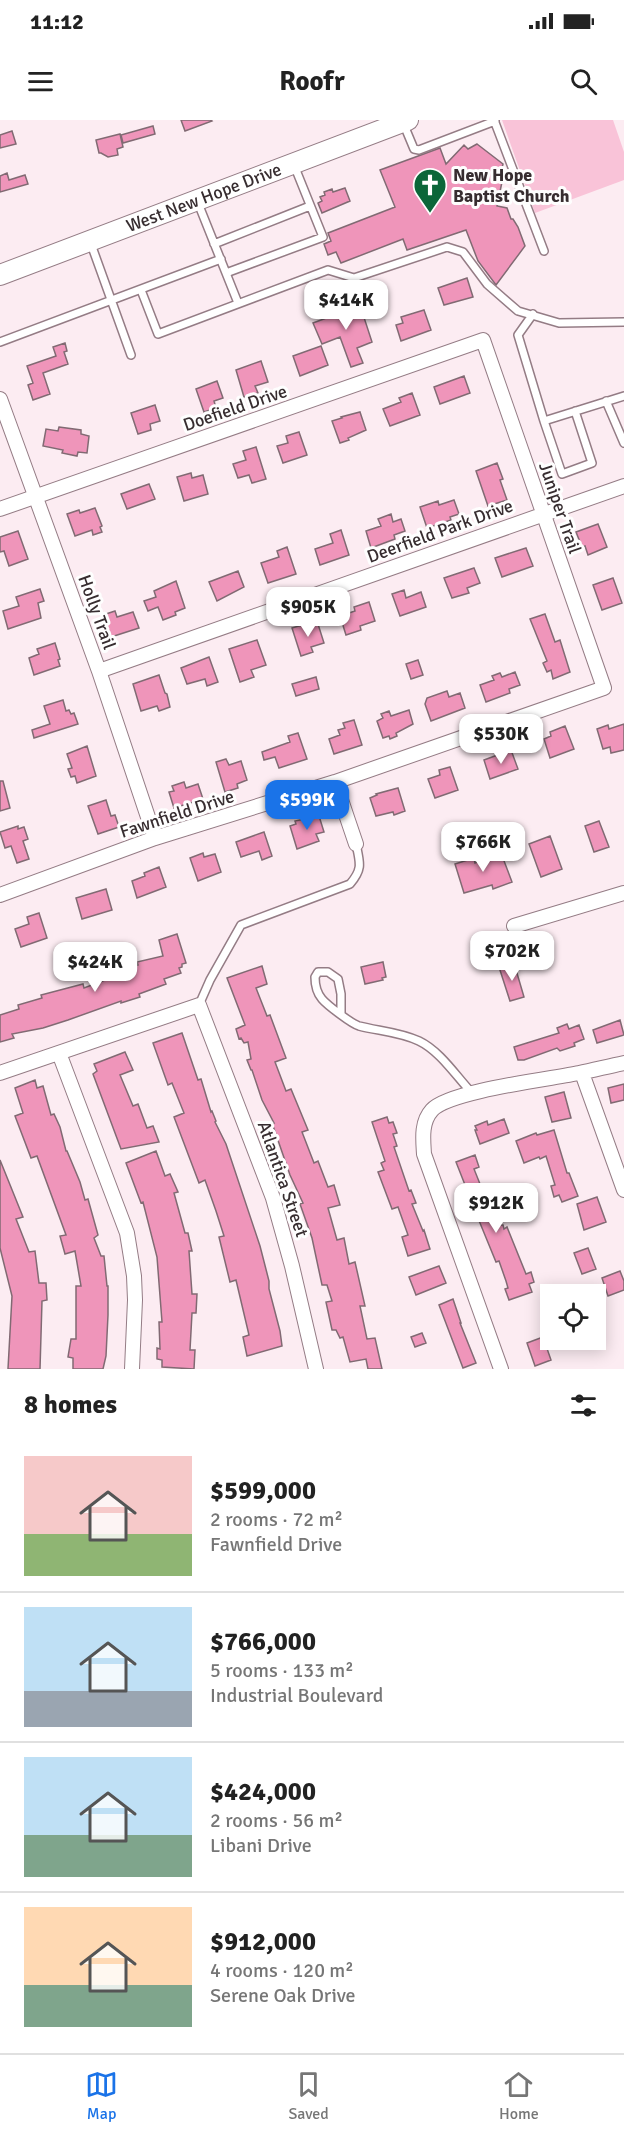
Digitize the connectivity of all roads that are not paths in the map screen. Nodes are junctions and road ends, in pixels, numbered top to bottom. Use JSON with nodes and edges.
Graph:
{"nodes":[{"id":1,"x":405,"y":121,"type":"edge"},
{"id":2,"x":494,"y":121,"type":"edge"},
{"id":3,"x":294,"y":165,"type":"junction"},
{"id":4,"x":197,"y":200,"type":"junction"},
{"id":5,"x":310,"y":206,"type":"junction"},
{"id":6,"x":90,"y":241,"type":"junction"},
{"id":7,"x":214,"y":244,"type":"junction"},
{"id":8,"x":544,"y":251,"type":"dead end"},
{"id":9,"x":221,"y":260,"type":"junction"},
{"id":10,"x":226,"y":273,"type":"junction"},
{"id":11,"x":0,"y":275,"type":"edge"},
{"id":12,"x":141,"y":290,"type":"junction"},
{"id":13,"x":112,"y":301,"type":"junction"},
{"id":14,"x":238,"y":303,"type":"junction"},
{"id":15,"x":533,"y":314,"type":"junction"},
{"id":16,"x":624,"y":322,"type":"edge"},
{"id":17,"x":483,"y":340,"type":"joint"},
{"id":18,"x":0,"y":342,"type":"edge"},
{"id":19,"x":131,"y":355,"type":"dead end"},
{"id":20,"x":624,"y":396,"type":"edge"},
{"id":21,"x":0,"y":399,"type":"edge"},
{"id":22,"x":606,"y":401,"type":"junction"},
{"id":23,"x":575,"y":411,"type":"junction"},
{"id":24,"x":544,"y":421,"type":"junction"},
{"id":25,"x":624,"y":443,"type":"edge"},
{"id":26,"x":624,"y":486,"type":"edge"},
{"id":27,"x":36,"y":497,"type":"junction"},
{"id":28,"x":0,"y":509,"type":"edge"},
{"id":29,"x":543,"y":514,"type":"junction"},
{"id":30,"x":99,"y":671,"type":"junction"},
{"id":31,"x":604,"y":688,"type":"joint"},
{"id":32,"x":335,"y":782,"type":"junction"},
{"id":33,"x":155,"y":838,"type":"junction"},
{"id":34,"x":356,"y":844,"type":"joint"},
{"id":35,"x":624,"y":893,"type":"edge"},
{"id":36,"x":0,"y":895,"type":"edge"},
{"id":37,"x":514,"y":926,"type":"dead end"},
{"id":38,"x":199,"y":1005,"type":"junction"},
{"id":39,"x":341,"y":1014,"type":"junction"},
{"id":40,"x":59,"y":1053,"type":"junction"},
{"id":41,"x":624,"y":1063,"type":"edge"},
{"id":42,"x":0,"y":1073,"type":"edge"},
{"id":43,"x":582,"y":1073,"type":"junction"},
{"id":44,"x":472,"y":1093,"type":"junction"},
{"id":45,"x":624,"y":1190,"type":"edge"},
{"id":46,"x":132,"y":1369,"type":"edge"},
{"id":47,"x":316,"y":1369,"type":"edge"},
{"id":48,"x":501,"y":1369,"type":"edge"}],
"edges":[{"from":1,"to":2,"type":"lane"},
{"from":1,"to":3,"type":"main road","name":"West New Hope Drive"},
{"from":2,"to":8,"type":"lane"},
{"from":3,"to":4,"type":"main road","name":"West New Hope Drive"},
{"from":3,"to":5,"type":"lane"},
{"from":4,"to":6,"type":"main road","name":"West New Hope Drive"},
{"from":4,"to":7,"type":"lane"},
{"from":5,"to":7,"type":"lane"},
{"from":5,"to":10,"type":"lane"},
{"from":6,"to":11,"type":"main road","name":"West New Hope Drive"},
{"from":6,"to":13,"type":"lane"},
{"from":7,"to":9,"type":"lane"},
{"from":9,"to":10,"type":"lane"},
{"from":9,"to":12,"type":"lane"},
{"from":10,"to":14,"type":"lane"},
{"from":12,"to":13,"type":"lane"},
{"from":12,"to":14,"type":"lane"},
{"from":13,"to":18,"type":"lane"},
{"from":13,"to":19,"type":"lane"},
{"from":14,"to":15,"type":"lane"},
{"from":15,"to":16,"type":"lane"},
{"from":15,"to":24,"type":"lane"},
{"from":17,"to":27,"type":"street","name":"Doefield Drive"},
{"from":17,"to":29,"type":"street","name":"Juniper Trail"},
{"from":20,"to":22,"type":"lane"},
{"from":21,"to":27,"type":"street","name":"Holly Trail"},
{"from":22,"to":23,"type":"lane"},
{"from":22,"to":25,"type":"lane"},
{"from":23,"to":24,"type":"lane"},
{"from":23,"to":24,"type":"lane"},
{"from":26,"to":29,"type":"street","name":"Deerfield Park Drive"},
{"from":27,"to":28,"type":"street","name":"Doefield Drive"},
{"from":27,"to":30,"type":"street","name":"Holly Trail"},
{"from":29,"to":30,"type":"street","name":"Deerfield Park Drive"},
{"from":29,"to":31,"type":"street","name":"Juniper Trail"},
{"from":30,"to":33,"type":"street","name":"Holly Trail"},
{"from":31,"to":32,"type":"street","name":"Fawnfield Drive"},
{"from":32,"to":33,"type":"street","name":"Fawnfield Drive"},
{"from":32,"to":34,"type":"street"},
{"from":33,"to":36,"type":"street","name":"Fawnfield Drive"},
{"from":34,"to":38,"type":"lane"},
{"from":35,"to":37,"type":"street"},
{"from":38,"to":40,"type":"street"},
{"from":38,"to":47,"type":"street","name":"Atlantica Street"},
{"from":39,"to":39,"type":"lane"},
{"from":39,"to":44,"type":"lane"},
{"from":40,"to":42,"type":"street"},
{"from":40,"to":46,"type":"street"},
{"from":41,"to":43,"type":"street"},
{"from":43,"to":44,"type":"street"},
{"from":43,"to":45,"type":"street"},
{"from":44,"to":48,"type":"street"}]}
